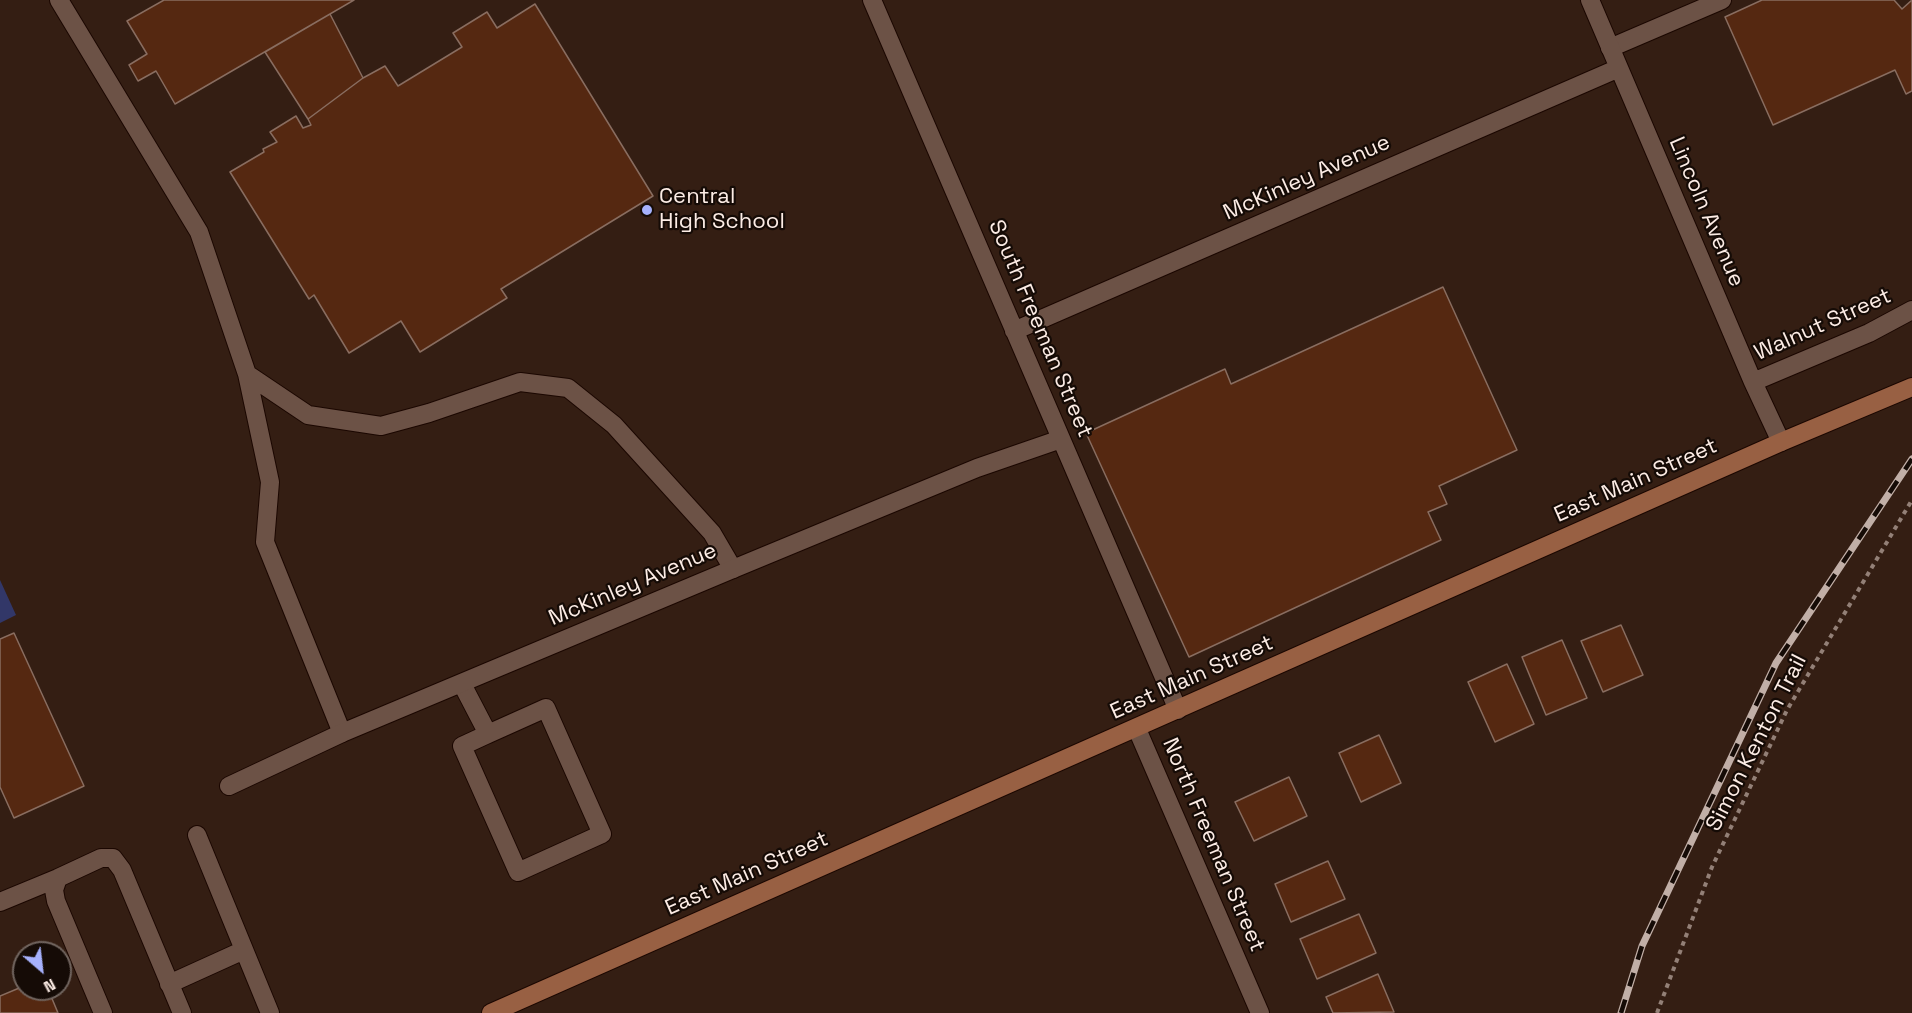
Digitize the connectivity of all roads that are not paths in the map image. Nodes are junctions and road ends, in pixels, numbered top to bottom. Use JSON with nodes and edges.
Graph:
{"nodes":[{"id":1,"x":59,"y":0,"type":"edge"},
{"id":2,"x":872,"y":0,"type":"edge"},
{"id":3,"x":1590,"y":0,"type":"edge"},
{"id":4,"x":1722,"y":0,"type":"edge"},
{"id":5,"x":1610,"y":48,"type":"junction"},
{"id":6,"x":1618,"y":68,"type":"junction"},
{"id":7,"x":1912,"y":310,"type":"edge"},
{"id":8,"x":1014,"y":331,"type":"junction"},
{"id":9,"x":247,"y":374,"type":"junction"},
{"id":10,"x":1754,"y":382,"type":"junction"},
{"id":11,"x":1912,"y":387,"type":"edge"},
{"id":12,"x":1061,"y":439,"type":"junction"},
{"id":13,"x":1781,"y":442,"type":"junction"},
{"id":14,"x":732,"y":569,"type":"junction"},
{"id":15,"x":462,"y":684,"type":"junction"},
{"id":16,"x":1178,"y":710,"type":"junction"},
{"id":17,"x":1137,"y":729,"type":"junction"},
{"id":18,"x":342,"y":733,"type":"junction"},
{"id":19,"x":488,"y":734,"type":"junction"},
{"id":20,"x":229,"y":786,"type":"dead end"},
{"id":21,"x":197,"y":835,"type":"dead end"},
{"id":22,"x":57,"y":878,"type":"junction"},
{"id":23,"x":0,"y":902,"type":"edge"},
{"id":24,"x":244,"y":950,"type":"junction"},
{"id":25,"x":170,"y":984,"type":"junction"},
{"id":26,"x":103,"y":1013,"type":"edge"},
{"id":27,"x":182,"y":1013,"type":"edge"},
{"id":28,"x":270,"y":1013,"type":"edge"},
{"id":29,"x":491,"y":1013,"type":"edge"},
{"id":30,"x":1260,"y":1013,"type":"edge"}],
"edges":[{"from":1,"to":9,"type":"street"},
{"from":2,"to":8,"type":"street","name":"South Freeman Street"},
{"from":3,"to":5,"type":"street","name":"Lincoln Avenue"},
{"from":4,"to":5,"type":"street"},
{"from":5,"to":6,"type":"street","name":"Lincoln Avenue"},
{"from":6,"to":8,"type":"street","name":"McKinley Avenue"},
{"from":6,"to":10,"type":"street","name":"Lincoln Avenue"},
{"from":7,"to":10,"type":"street","name":"Walnut Street"},
{"from":8,"to":12,"type":"street","name":"South Freeman Street"},
{"from":9,"to":14,"type":"street"},
{"from":9,"to":18,"type":"street"},
{"from":10,"to":13,"type":"street","name":"Lincoln Avenue"},
{"from":11,"to":13,"type":"main road","name":"East Main Street"},
{"from":12,"to":14,"type":"street","name":"McKinley Avenue"},
{"from":12,"to":16,"type":"street","name":"South Freeman Street"},
{"from":13,"to":16,"type":"main road","name":"East Main Street"},
{"from":14,"to":15,"type":"street","name":"McKinley Avenue"},
{"from":15,"to":18,"type":"street","name":"McKinley Avenue"},
{"from":15,"to":19,"type":"street"},
{"from":16,"to":17,"type":"main road","name":"East Main Street"},
{"from":17,"to":29,"type":"main road","name":"East Main Street"},
{"from":17,"to":30,"type":"street","name":"North Freeman Street"},
{"from":18,"to":20,"type":"street","name":"McKinley Avenue"},
{"from":19,"to":19,"type":"street"},
{"from":21,"to":24,"type":"street"},
{"from":22,"to":23,"type":"street"},
{"from":22,"to":25,"type":"street"},
{"from":22,"to":26,"type":"street"},
{"from":24,"to":25,"type":"street"},
{"from":24,"to":28,"type":"street"},
{"from":25,"to":27,"type":"street"}]}
